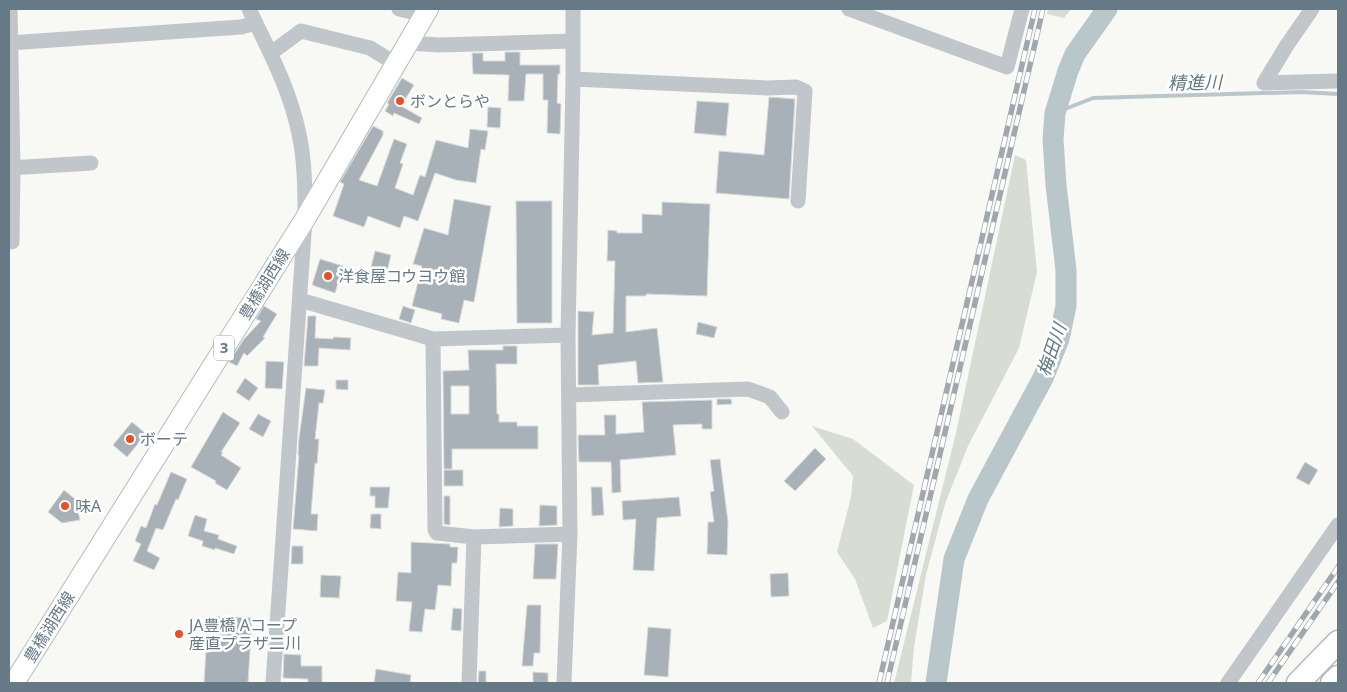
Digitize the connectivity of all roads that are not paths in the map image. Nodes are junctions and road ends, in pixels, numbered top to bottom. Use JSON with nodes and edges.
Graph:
{"nodes":[{"id":1,"x":10,"y":9,"type":"edge"},
{"id":2,"x":399,"y":9,"type":"edge"},
{"id":3,"x":573,"y":9,"type":"edge"},
{"id":4,"x":849,"y":9,"type":"edge"},
{"id":5,"x":1022,"y":9,"type":"edge"},
{"id":6,"x":1312,"y":9,"type":"edge"},
{"id":7,"x":426,"y":12,"type":"edge"},
{"id":8,"x":251,"y":13,"type":"edge"},
{"id":9,"x":573,"y":41,"type":"junction"},
{"id":10,"x":9,"y":43,"type":"edge"},
{"id":11,"x":408,"y":43,"type":"junction"},
{"id":12,"x":271,"y":53,"type":"junction"},
{"id":13,"x":396,"y":64,"type":"junction"},
{"id":14,"x":573,"y":79,"type":"junction"},
{"id":15,"x":1338,"y":81,"type":"edge"},
{"id":16,"x":91,"y":163,"type":"dead end"},
{"id":17,"x":11,"y":168,"type":"edge"},
{"id":18,"x":798,"y":201,"type":"dead end"},
{"id":19,"x":305,"y":218,"type":"junction"},
{"id":20,"x":12,"y":242,"type":"dead end"},
{"id":21,"x":300,"y":300,"type":"junction"},
{"id":22,"x":568,"y":336,"type":"junction"},
{"id":23,"x":433,"y":339,"type":"junction"},
{"id":24,"x":569,"y":395,"type":"junction"},
{"id":25,"x":782,"y":412,"type":"dead end"},
{"id":26,"x":1338,"y":525,"type":"edge"},
{"id":27,"x":570,"y":534,"type":"junction"},
{"id":28,"x":474,"y":536,"type":"junction"},
{"id":29,"x":1338,"y":642,"type":"edge"},
{"id":30,"x":1338,"y":677,"type":"edge"},
{"id":31,"x":14,"y":683,"type":"edge"},
{"id":32,"x":273,"y":683,"type":"edge"},
{"id":33,"x":469,"y":683,"type":"edge"},
{"id":34,"x":564,"y":683,"type":"edge"},
{"id":35,"x":1228,"y":683,"type":"edge"},
{"id":36,"x":1298,"y":683,"type":"edge"},
{"id":37,"x":1332,"y":683,"type":"edge"}],
"edges":[{"from":1,"to":10,"type":"street"},
{"from":2,"to":7,"type":"street"},
{"from":3,"to":9,"type":"street"},
{"from":4,"to":5,"type":"street"},
{"from":6,"to":15,"type":"street"},
{"from":7,"to":11,"type":"main road","name":"豊橋湖西線","number":"3"},
{"from":8,"to":10,"type":"street"},
{"from":8,"to":12,"type":"street"},
{"from":9,"to":11,"type":"street"},
{"from":9,"to":14,"type":"street"},
{"from":10,"to":17,"type":"street"},
{"from":11,"to":13,"type":"main road","name":"豊橋湖西線","number":"3"},
{"from":12,"to":13,"type":"street"},
{"from":12,"to":19,"type":"street"},
{"from":13,"to":19,"type":"main road","name":"豊橋湖西線","number":"3"},
{"from":14,"to":18,"type":"street"},
{"from":14,"to":22,"type":"street"},
{"from":16,"to":17,"type":"street"},
{"from":17,"to":20,"type":"street"},
{"from":19,"to":21,"type":"street"},
{"from":19,"to":31,"type":"main road","name":"豊橋湖西線","number":"3"},
{"from":21,"to":23,"type":"street"},
{"from":21,"to":32,"type":"street"},
{"from":22,"to":23,"type":"street"},
{"from":22,"to":24,"type":"street"},
{"from":23,"to":28,"type":"street"},
{"from":24,"to":25,"type":"street"},
{"from":24,"to":27,"type":"street"},
{"from":26,"to":35,"type":"street"},
{"from":27,"to":28,"type":"street"},
{"from":27,"to":34,"type":"street"},
{"from":28,"to":33,"type":"street"},
{"from":29,"to":36,"type":"highway"},
{"from":30,"to":37,"type":"highway"}]}
